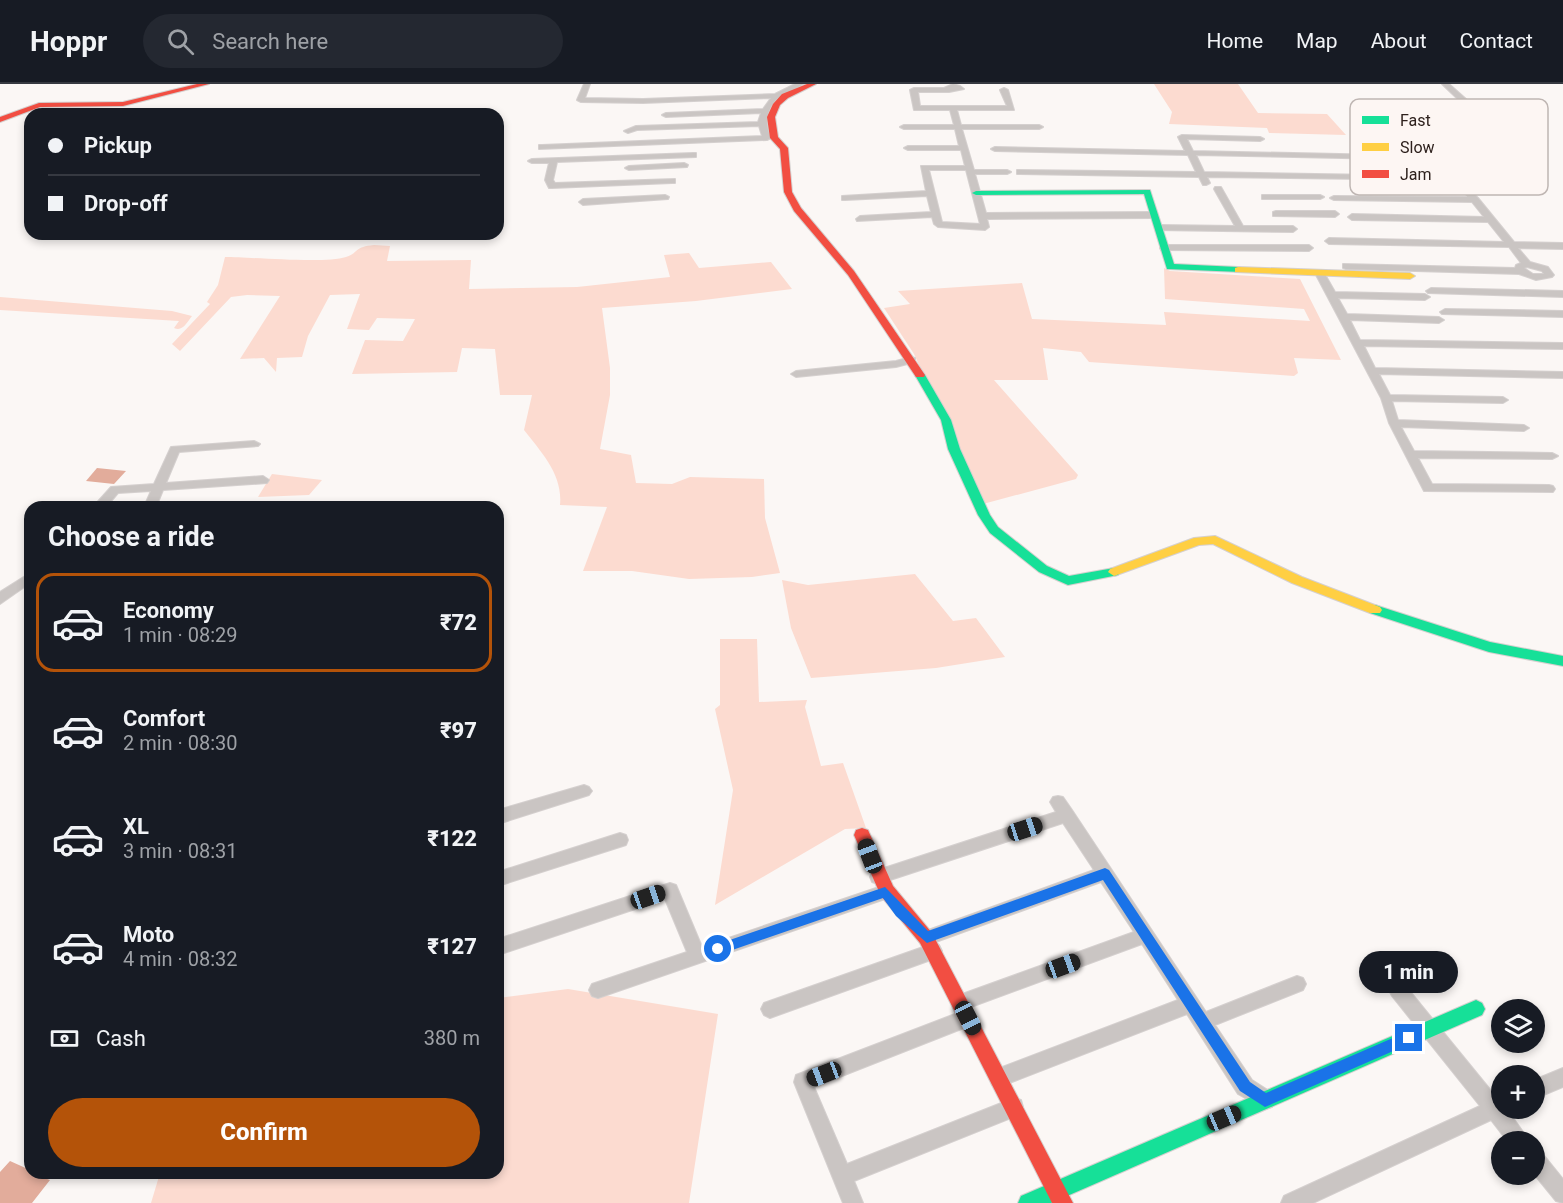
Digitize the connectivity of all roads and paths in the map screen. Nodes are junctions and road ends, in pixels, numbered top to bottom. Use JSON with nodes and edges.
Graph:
{"nodes":[{"id":1,"x":206,"y":84,"type":"edge"},
{"id":2,"x":587,"y":84,"type":"edge"},
{"id":3,"x":800,"y":84,"type":"edge"},
{"id":4,"x":813,"y":84,"type":"edge"},
{"id":5,"x":1445,"y":84,"type":"edge"},
{"id":6,"x":1456,"y":84,"type":"edge"},
{"id":7,"x":952,"y":86,"type":"edge"},
{"id":8,"x":1004,"y":90,"type":"dead end"},
{"id":9,"x":776,"y":96,"type":"junction"},
{"id":10,"x":1461,"y":99,"type":"edge"},
{"id":11,"x":1471,"y":99,"type":"edge"},
{"id":12,"x":31,"y":108,"type":"edge"},
{"id":13,"x":953,"y":108,"type":"junction"},
{"id":14,"x":1011,"y":108,"type":"junction"},
{"id":15,"x":1021,"y":108,"type":"dead end"},
{"id":16,"x":24,"y":111,"type":"edge"},
{"id":17,"x":765,"y":111,"type":"junction"},
{"id":18,"x":666,"y":114,"type":"dead end"},
{"id":19,"x":0,"y":120,"type":"edge"},
{"id":20,"x":760,"y":124,"type":"junction"},
{"id":21,"x":904,"y":127,"type":"dead end"},
{"id":22,"x":959,"y":127,"type":"junction"},
{"id":23,"x":1039,"y":127,"type":"dead end"},
{"id":24,"x":652,"y":128,"type":"junction"},
{"id":25,"x":1260,"y":139,"type":"dead end"},
{"id":26,"x":651,"y":143,"type":"junction"},
{"id":27,"x":628,"y":144,"type":"junction"},
{"id":28,"x":542,"y":147,"type":"dead end"},
{"id":29,"x":908,"y":148,"type":"dead end"},
{"id":30,"x":964,"y":148,"type":"junction"},
{"id":31,"x":995,"y":149,"type":"dead end"},
{"id":32,"x":1190,"y":153,"type":"junction"},
{"id":33,"x":693,"y":155,"type":"dead end"},
{"id":34,"x":1350,"y":156,"type":"edge"},
{"id":35,"x":651,"y":157,"type":"junction"},
{"id":36,"x":629,"y":158,"type":"junction"},
{"id":37,"x":554,"y":160,"type":"junction"},
{"id":38,"x":532,"y":161,"type":"dead end"},
{"id":39,"x":684,"y":165,"type":"dead end"},
{"id":40,"x":629,"y":168,"type":"junction"},
{"id":41,"x":969,"y":170,"type":"junction"},
{"id":42,"x":1007,"y":172,"type":"dead end"},
{"id":43,"x":1020,"y":172,"type":"dead end"},
{"id":44,"x":1201,"y":174,"type":"junction"},
{"id":45,"x":1350,"y":176,"type":"edge"},
{"id":46,"x":672,"y":181,"type":"dead end"},
{"id":47,"x":630,"y":183,"type":"junction"},
{"id":48,"x":1206,"y":183,"type":"dead end"},
{"id":49,"x":1218,"y":189,"type":"dead end"},
{"id":50,"x":930,"y":193,"type":"junction"},
{"id":51,"x":976,"y":193,"type":"junction"},
{"id":52,"x":1470,"y":195,"type":"edge"},
{"id":53,"x":665,"y":197,"type":"dead end"},
{"id":54,"x":1320,"y":197,"type":"dead end"},
{"id":55,"x":845,"y":198,"type":"dead end"},
{"id":56,"x":1334,"y":198,"type":"dead end"},
{"id":57,"x":631,"y":199,"type":"junction"},
{"id":58,"x":1475,"y":200,"type":"junction"},
{"id":59,"x":583,"y":202,"type":"dead end"},
{"id":60,"x":934,"y":214,"type":"junction"},
{"id":61,"x":1276,"y":214,"type":"junction"},
{"id":62,"x":1335,"y":214,"type":"dead end"},
{"id":63,"x":982,"y":216,"type":"junction"},
{"id":64,"x":1352,"y":217,"type":"dead end"},
{"id":65,"x":860,"y":219,"type":"dead end"},
{"id":66,"x":1492,"y":220,"type":"junction"},
{"id":67,"x":1156,"y":222,"type":"junction"},
{"id":68,"x":1240,"y":228,"type":"junction"},
{"id":69,"x":1329,"y":241,"type":"dead end"},
{"id":70,"x":1513,"y":245,"type":"junction"},
{"id":71,"x":1563,"y":246,"type":"edge"},
{"id":72,"x":1164,"y":248,"type":"junction"},
{"id":73,"x":1309,"y":248,"type":"dead end"},
{"id":74,"x":1346,"y":266,"type":"dead end"},
{"id":75,"x":1524,"y":267,"type":"junction"},
{"id":76,"x":1320,"y":273,"type":"junction"},
{"id":77,"x":1410,"y":276,"type":"dead end"},
{"id":78,"x":1538,"y":278,"type":"junction"},
{"id":79,"x":1551,"y":293,"type":"junction"},
{"id":80,"x":1563,"y":294,"type":"edge"},
{"id":81,"x":1333,"y":295,"type":"junction"},
{"id":82,"x":1563,"y":307,"type":"edge"},
{"id":83,"x":1563,"y":314,"type":"edge"},
{"id":84,"x":1344,"y":317,"type":"junction"},
{"id":85,"x":1358,"y":343,"type":"junction"},
{"id":86,"x":1563,"y":346,"type":"edge"},
{"id":87,"x":911,"y":360,"type":"junction"},
{"id":88,"x":1372,"y":371,"type":"junction"},
{"id":89,"x":796,"y":374,"type":"dead end"},
{"id":90,"x":1563,"y":375,"type":"edge"},
{"id":91,"x":1386,"y":398,"type":"junction"},
{"id":92,"x":1503,"y":400,"type":"dead end"},
{"id":93,"x":1394,"y":423,"type":"junction"},
{"id":94,"x":1524,"y":428,"type":"dead end"},
{"id":95,"x":254,"y":444,"type":"dead end"},
{"id":96,"x":1410,"y":454,"type":"junction"},
{"id":97,"x":1552,"y":456,"type":"dead end"},
{"id":98,"x":263,"y":480,"type":"dead end"},
{"id":99,"x":158,"y":487,"type":"junction"},
{"id":100,"x":1549,"y":489,"type":"dead end"},
{"id":101,"x":105,"y":501,"type":"edge"},
{"id":102,"x":152,"y":501,"type":"edge"},
{"id":103,"x":24,"y":581,"type":"edge"},
{"id":104,"x":0,"y":599,"type":"edge"},
{"id":105,"x":1563,"y":661,"type":"edge"},
{"id":106,"x":585,"y":791,"type":"dead end"},
{"id":107,"x":504,"y":815,"type":"edge"},
{"id":108,"x":862,"y":836,"type":"dead end"},
{"id":109,"x":620,"y":840,"type":"dead end"},
{"id":110,"x":1105,"y":873,"type":"junction"},
{"id":111,"x":504,"y":877,"type":"edge"},
{"id":112,"x":882,"y":885,"type":"junction"},
{"id":113,"x":1146,"y":936,"type":"junction"},
{"id":114,"x":930,"y":944,"type":"junction"},
{"id":115,"x":504,"y":945,"type":"edge"},
{"id":116,"x":697,"y":957,"type":"junction"},
{"id":117,"x":1297,"y":984,"type":"dead end"},
{"id":118,"x":598,"y":990,"type":"dead end"},
{"id":119,"x":1398,"y":990,"type":"dead end"},
{"id":120,"x":1190,"y":1004,"type":"junction"},
{"id":121,"x":770,"y":1009,"type":"dead end"},
{"id":122,"x":1476,"y":1009,"type":"dead end"},
{"id":123,"x":964,"y":1011,"type":"junction"},
{"id":124,"x":1202,"y":1022,"type":"junction"},
{"id":125,"x":1430,"y":1029,"type":"junction"},
{"id":126,"x":1563,"y":1077,"type":"edge"},
{"id":127,"x":999,"y":1078,"type":"junction"},
{"id":128,"x":1545,"y":1085,"type":"edge"},
{"id":129,"x":1491,"y":1099,"type":"edge"},
{"id":130,"x":1265,"y":1100,"type":"junction"},
{"id":131,"x":1014,"y":1107,"type":"junction"},
{"id":132,"x":1491,"y":1110,"type":"edge"},
{"id":133,"x":1545,"y":1172,"type":"edge"},
{"id":134,"x":842,"y":1176,"type":"junction"},
{"id":135,"x":1563,"y":1194,"type":"edge"},
{"id":136,"x":1060,"y":1197,"type":"edge"},
{"id":137,"x":1563,"y":1200,"type":"edge"},
{"id":138,"x":853,"y":1203,"type":"edge"},
{"id":139,"x":1028,"y":1203,"type":"edge"},
{"id":140,"x":1291,"y":1203,"type":"edge"},
{"id":141,"x":1556,"y":1203,"type":"edge"}],
"edges":[{"from":1,"to":12,"type":"street"},
{"from":2,"to":9,"type":"street"},
{"from":3,"to":9,"type":"street"},
{"from":4,"to":87,"type":"street"},
{"from":5,"to":10,"type":"street"},
{"from":6,"to":11,"type":"street"},
{"from":7,"to":13,"type":"street"},
{"from":8,"to":14,"type":"street"},
{"from":9,"to":17,"type":"street"},
{"from":13,"to":14,"type":"street"},
{"from":13,"to":22,"type":"street"},
{"from":14,"to":15,"type":"street"},
{"from":16,"to":19,"type":"street"},
{"from":17,"to":18,"type":"street"},
{"from":17,"to":20,"type":"street"},
{"from":20,"to":24,"type":"street"},
{"from":20,"to":26,"type":"street"},
{"from":21,"to":22,"type":"street"},
{"from":22,"to":23,"type":"street"},
{"from":22,"to":30,"type":"street"},
{"from":24,"to":26,"type":"street"},
{"from":24,"to":27,"type":"street"},
{"from":25,"to":32,"type":"street"},
{"from":26,"to":27,"type":"street"},
{"from":26,"to":35,"type":"street"},
{"from":27,"to":28,"type":"street"},
{"from":27,"to":36,"type":"street"},
{"from":29,"to":30,"type":"street"},
{"from":30,"to":41,"type":"street"},
{"from":31,"to":32,"type":"street"},
{"from":32,"to":34,"type":"street"},
{"from":32,"to":44,"type":"street"},
{"from":33,"to":35,"type":"street"},
{"from":35,"to":36,"type":"street"},
{"from":36,"to":37,"type":"street"},
{"from":36,"to":40,"type":"street"},
{"from":37,"to":38,"type":"street"},
{"from":37,"to":47,"type":"street"},
{"from":39,"to":40,"type":"street"},
{"from":40,"to":47,"type":"street"},
{"from":41,"to":42,"type":"street"},
{"from":41,"to":50,"type":"street"},
{"from":41,"to":51,"type":"street"},
{"from":43,"to":44,"type":"street"},
{"from":44,"to":45,"type":"street"},
{"from":44,"to":48,"type":"street"},
{"from":46,"to":47,"type":"street"},
{"from":47,"to":57,"type":"street"},
{"from":49,"to":68,"type":"street"},
{"from":50,"to":55,"type":"street"},
{"from":50,"to":60,"type":"street"},
{"from":51,"to":63,"type":"street"},
{"from":51,"to":67,"type":"street"},
{"from":52,"to":58,"type":"street"},
{"from":53,"to":57,"type":"street"},
{"from":54,"to":61,"type":"street"},
{"from":56,"to":58,"type":"street"},
{"from":57,"to":59,"type":"street"},
{"from":58,"to":66,"type":"street"},
{"from":60,"to":63,"type":"street"},
{"from":60,"to":65,"type":"street"},
{"from":61,"to":62,"type":"street"},
{"from":61,"to":68,"type":"street"},
{"from":63,"to":67,"type":"street"},
{"from":64,"to":66,"type":"street"},
{"from":66,"to":70,"type":"street"},
{"from":67,"to":68,"type":"street"},
{"from":67,"to":72,"type":"street"},
{"from":69,"to":70,"type":"street"},
{"from":70,"to":71,"type":"street"},
{"from":70,"to":75,"type":"street"},
{"from":72,"to":73,"type":"street"},
{"from":72,"to":76,"type":"street"},
{"from":74,"to":75,"type":"street"},
{"from":75,"to":78,"type":"street"},
{"from":75,"to":78,"type":"street"},
{"from":76,"to":77,"type":"street"},
{"from":76,"to":81,"type":"street"},
{"from":78,"to":79,"type":"street"},
{"from":79,"to":80,"type":"street"},
{"from":79,"to":81,"type":"street"},
{"from":79,"to":82,"type":"street"},
{"from":81,"to":84,"type":"street"},
{"from":83,"to":84,"type":"street"},
{"from":84,"to":85,"type":"street"},
{"from":85,"to":86,"type":"street"},
{"from":85,"to":88,"type":"street"},
{"from":87,"to":89,"type":"street"},
{"from":87,"to":105,"type":"street"},
{"from":88,"to":90,"type":"street"},
{"from":88,"to":91,"type":"street"},
{"from":91,"to":92,"type":"street"},
{"from":91,"to":93,"type":"street"},
{"from":93,"to":94,"type":"street"},
{"from":93,"to":96,"type":"street"},
{"from":95,"to":99,"type":"street"},
{"from":96,"to":97,"type":"street"},
{"from":96,"to":100,"type":"street"},
{"from":98,"to":99,"type":"street"},
{"from":99,"to":101,"type":"street"},
{"from":99,"to":102,"type":"street"},
{"from":103,"to":104,"type":"street"},
{"from":106,"to":107,"type":"street"},
{"from":108,"to":112,"type":"street"},
{"from":109,"to":111,"type":"street"},
{"from":110,"to":112,"type":"street"},
{"from":110,"to":113,"type":"street"},
{"from":110,"to":114,"type":"street"},
{"from":112,"to":114,"type":"street"},
{"from":112,"to":116,"type":"street"},
{"from":113,"to":120,"type":"street"},
{"from":113,"to":123,"type":"street"},
{"from":114,"to":121,"type":"street"},
{"from":114,"to":123,"type":"street"},
{"from":115,"to":116,"type":"street"},
{"from":116,"to":118,"type":"street"},
{"from":117,"to":124,"type":"street"},
{"from":119,"to":125,"type":"street"},
{"from":120,"to":124,"type":"street"},
{"from":120,"to":127,"type":"street"},
{"from":122,"to":125,"type":"street"},
{"from":123,"to":127,"type":"street"},
{"from":123,"to":134,"type":"street"},
{"from":124,"to":130,"type":"street"},
{"from":125,"to":129,"type":"street"},
{"from":125,"to":130,"type":"street"},
{"from":126,"to":128,"type":"street"},
{"from":127,"to":131,"type":"street"},
{"from":130,"to":136,"type":"street"},
{"from":131,"to":134,"type":"street"},
{"from":131,"to":136,"type":"street"},
{"from":132,"to":140,"type":"street"},
{"from":133,"to":135,"type":"street"},
{"from":134,"to":138,"type":"street"},
{"from":136,"to":139,"type":"street"},
{"from":137,"to":141,"type":"street"}]}
